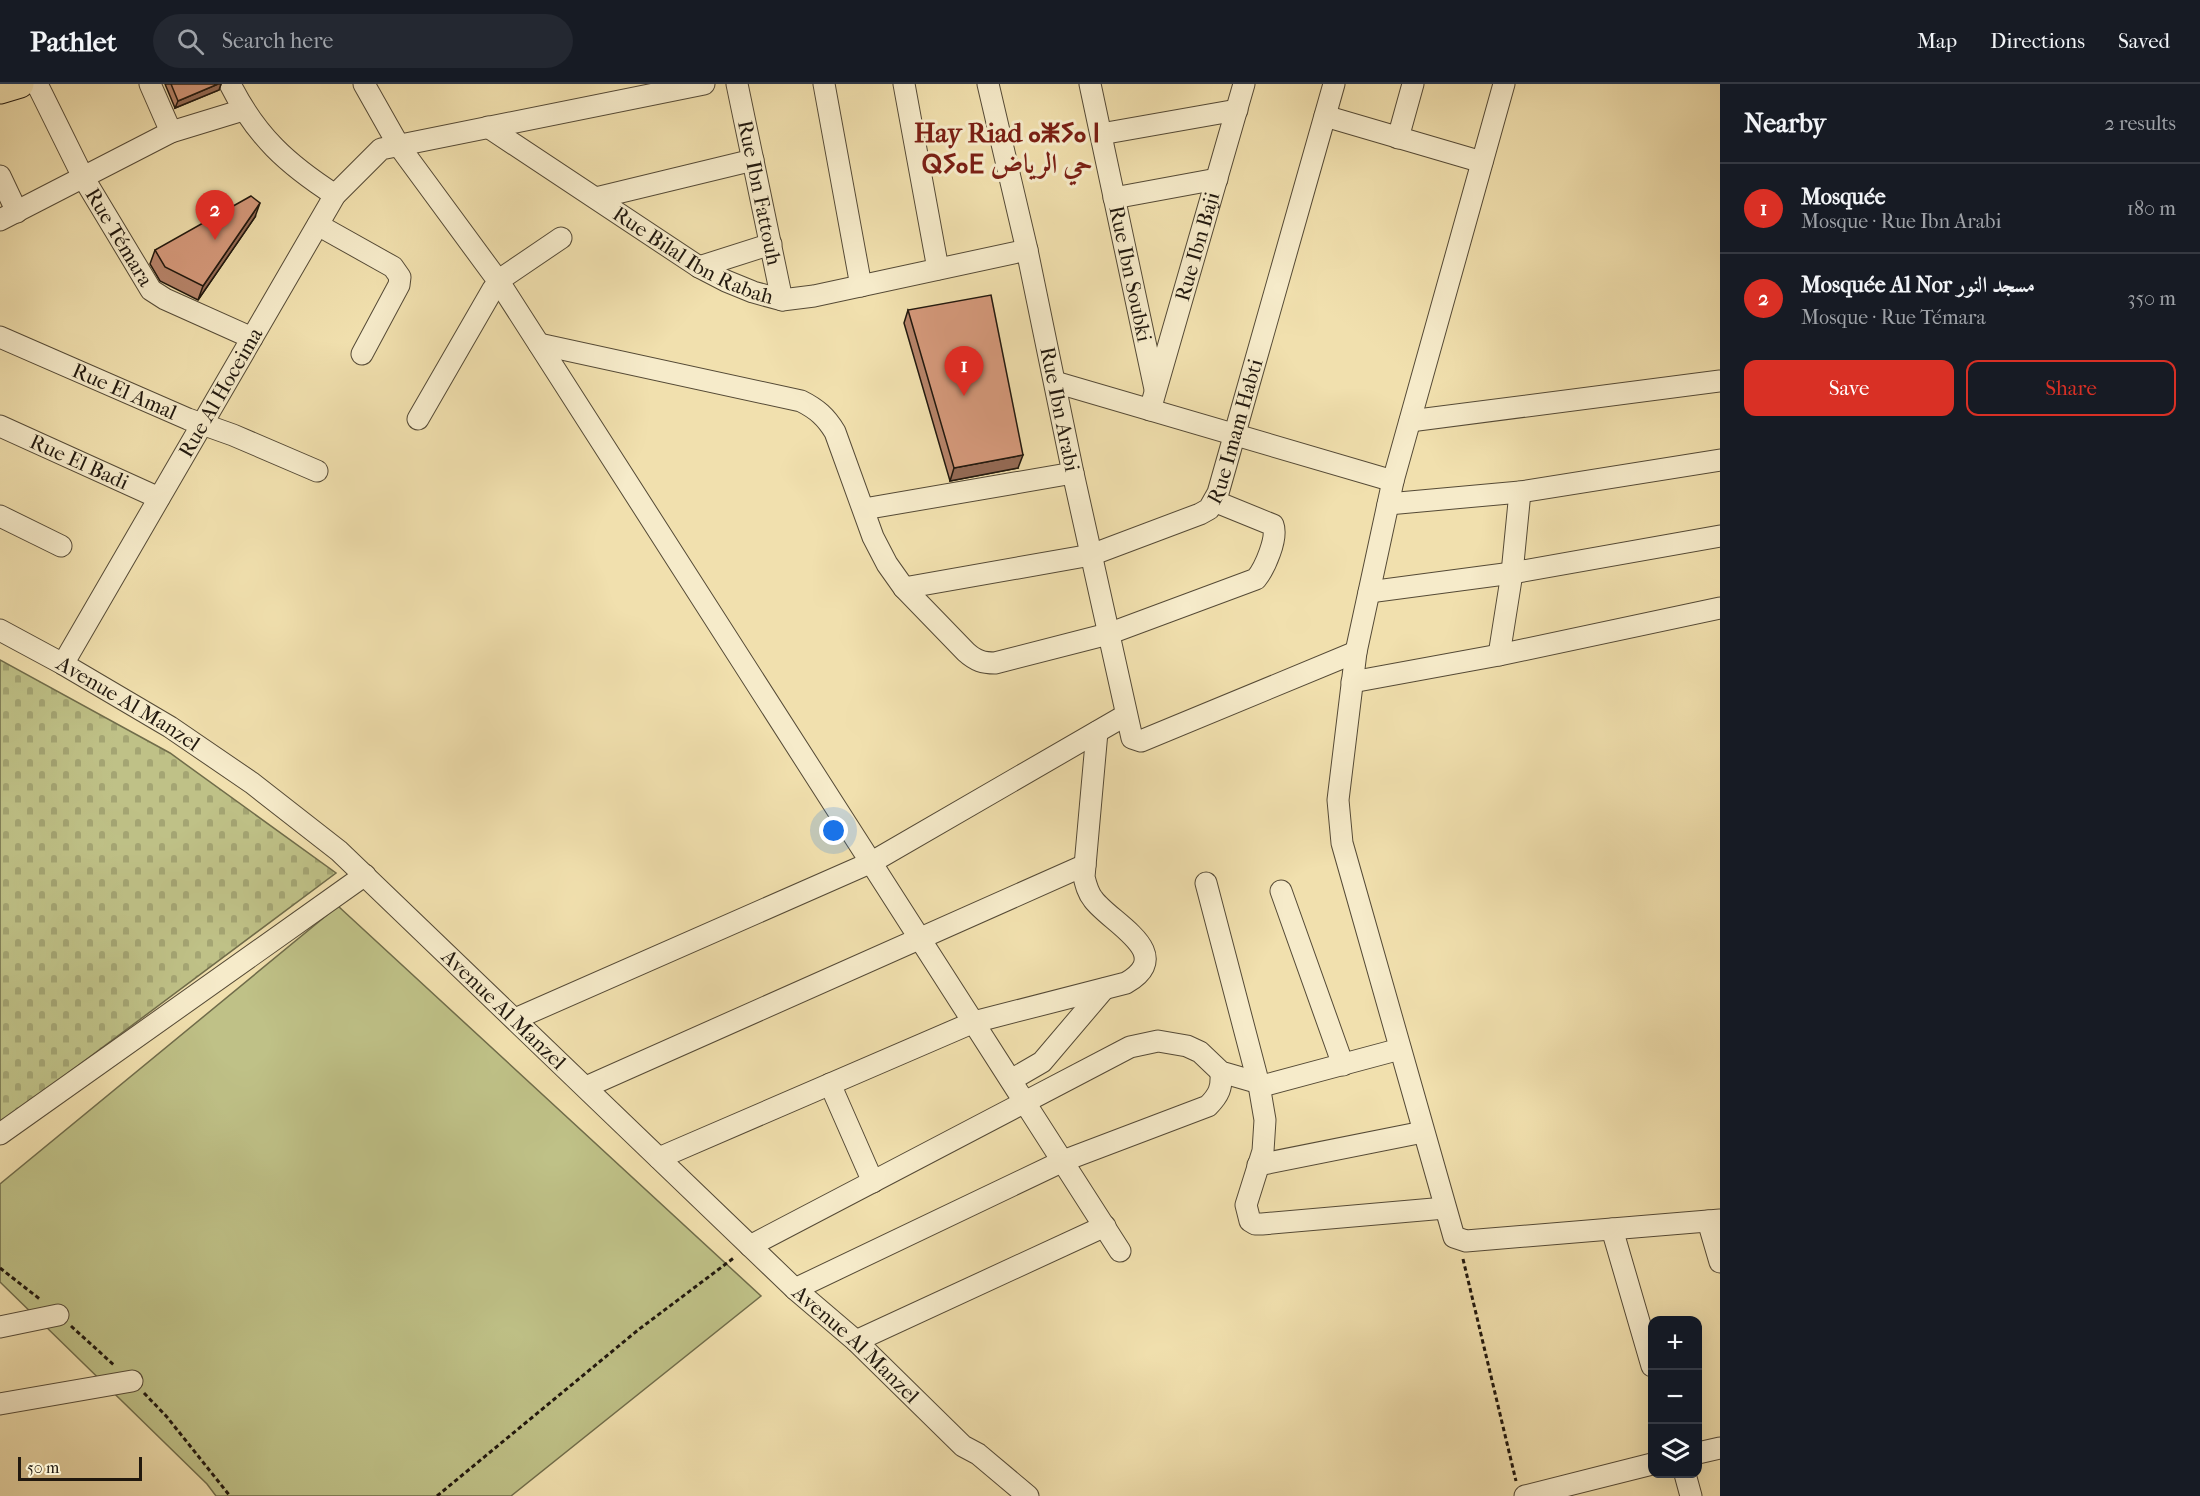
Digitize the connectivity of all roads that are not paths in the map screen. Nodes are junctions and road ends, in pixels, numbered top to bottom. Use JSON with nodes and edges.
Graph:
{"nodes":[{"id":1,"x":20,"y":84,"type":"edge"},
{"id":2,"x":37,"y":84,"type":"edge"},
{"id":3,"x":150,"y":84,"type":"edge"},
{"id":4,"x":230,"y":84,"type":"edge"},
{"id":5,"x":364,"y":84,"type":"edge"},
{"id":6,"x":704,"y":84,"type":"edge"},
{"id":7,"x":738,"y":84,"type":"edge"},
{"id":8,"x":824,"y":84,"type":"edge"},
{"id":9,"x":904,"y":84,"type":"edge"},
{"id":10,"x":988,"y":84,"type":"edge"},
{"id":11,"x":1090,"y":84,"type":"edge"},
{"id":12,"x":1244,"y":84,"type":"edge"},
{"id":13,"x":1334,"y":84,"type":"edge"},
{"id":14,"x":1413,"y":84,"type":"edge"},
{"id":15,"x":1504,"y":84,"type":"edge"},
{"id":16,"x":0,"y":90,"type":"edge"},
{"id":17,"x":243,"y":110,"type":"junction"},
{"id":18,"x":1237,"y":110,"type":"junction"},
{"id":19,"x":1325,"y":116,"type":"junction"},
{"id":20,"x":488,"y":127,"type":"junction"},
{"id":21,"x":171,"y":132,"type":"junction"},
{"id":22,"x":1101,"y":134,"type":"junction"},
{"id":23,"x":1398,"y":138,"type":"junction"},
{"id":24,"x":399,"y":146,"type":"junction"},
{"id":25,"x":753,"y":160,"type":"junction"},
{"id":26,"x":1482,"y":162,"type":"junction"},
{"id":27,"x":0,"y":176,"type":"edge"},
{"id":28,"x":83,"y":177,"type":"junction"},
{"id":29,"x":1217,"y":179,"type":"junction"},
{"id":30,"x":335,"y":195,"type":"junction"},
{"id":31,"x":596,"y":198,"type":"junction"},
{"id":32,"x":1114,"y":198,"type":"junction"},
{"id":33,"x":8,"y":216,"type":"edge"},
{"id":34,"x":318,"y":225,"type":"junction"},
{"id":35,"x":561,"y":238,"type":"dead end"},
{"id":36,"x":771,"y":244,"type":"junction"},
{"id":37,"x":1027,"y":250,"type":"junction"},
{"id":38,"x":699,"y":267,"type":"junction"},
{"id":39,"x":938,"y":269,"type":"junction"},
{"id":40,"x":499,"y":282,"type":"junction"},
{"id":41,"x":861,"y":286,"type":"junction"},
{"id":42,"x":782,"y":300,"type":"junction"},
{"id":43,"x":0,"y":337,"type":"edge"},
{"id":44,"x":252,"y":338,"type":"junction"},
{"id":45,"x":539,"y":344,"type":"junction"},
{"id":46,"x":362,"y":354,"type":"dead end"},
{"id":47,"x":1720,"y":381,"type":"edge"},
{"id":48,"x":1055,"y":382,"type":"junction"},
{"id":49,"x":1153,"y":401,"type":"junction"},
{"id":50,"x":418,"y":419,"type":"dead end"},
{"id":51,"x":1410,"y":422,"type":"junction"},
{"id":52,"x":202,"y":424,"type":"junction"},
{"id":53,"x":0,"y":426,"type":"edge"},
{"id":54,"x":1234,"y":435,"type":"junction"},
{"id":55,"x":1720,"y":460,"type":"edge"},
{"id":56,"x":317,"y":471,"type":"dead end"},
{"id":57,"x":1073,"y":473,"type":"junction"},
{"id":58,"x":1393,"y":481,"type":"junction"},
{"id":59,"x":1520,"y":492,"type":"junction"},
{"id":60,"x":159,"y":498,"type":"junction"},
{"id":61,"x":1214,"y":501,"type":"junction"},
{"id":62,"x":1388,"y":504,"type":"junction"},
{"id":63,"x":864,"y":509,"type":"junction"},
{"id":64,"x":0,"y":516,"type":"edge"},
{"id":65,"x":1720,"y":536,"type":"edge"},
{"id":66,"x":60,"y":546,"type":"dead end"},
{"id":67,"x":1091,"y":555,"type":"junction"},
{"id":68,"x":1512,"y":573,"type":"junction"},
{"id":69,"x":904,"y":588,"type":"junction"},
{"id":70,"x":1370,"y":592,"type":"junction"},
{"id":71,"x":1720,"y":608,"type":"edge"},
{"id":72,"x":0,"y":630,"type":"edge"},
{"id":73,"x":1108,"y":634,"type":"junction"},
{"id":74,"x":1356,"y":652,"type":"junction"},
{"id":75,"x":1499,"y":656,"type":"junction"},
{"id":76,"x":63,"y":664,"type":"junction"},
{"id":77,"x":1352,"y":682,"type":"junction"},
{"id":78,"x":1128,"y":725,"type":"junction"},
{"id":79,"x":1097,"y":732,"type":"junction"},
{"id":80,"x":872,"y":862,"type":"junction"},
{"id":81,"x":1085,"y":865,"type":"junction"},
{"id":82,"x":365,"y":875,"type":"junction"},
{"id":83,"x":1206,"y":884,"type":"dead end"},
{"id":84,"x":1281,"y":891,"type":"dead end"},
{"id":85,"x":921,"y":938,"type":"junction"},
{"id":86,"x":1104,"y":989,"type":"junction"},
{"id":87,"x":515,"y":1019,"type":"junction"},
{"id":88,"x":974,"y":1022,"type":"junction"},
{"id":89,"x":1400,"y":1049,"type":"junction"},
{"id":90,"x":1343,"y":1065,"type":"junction"},
{"id":91,"x":1221,"y":1072,"type":"junction"},
{"id":92,"x":1011,"y":1080,"type":"junction"},
{"id":93,"x":831,"y":1084,"type":"junction"},
{"id":94,"x":1259,"y":1085,"type":"junction"},
{"id":95,"x":586,"y":1087,"type":"junction"},
{"id":96,"x":1026,"y":1102,"type":"junction"},
{"id":97,"x":1424,"y":1132,"type":"junction"},
{"id":98,"x":0,"y":1134,"type":"edge"},
{"id":99,"x":659,"y":1158,"type":"junction"},
{"id":100,"x":1063,"y":1161,"type":"junction"},
{"id":101,"x":1258,"y":1165,"type":"junction"},
{"id":102,"x":873,"y":1182,"type":"junction"},
{"id":103,"x":1445,"y":1208,"type":"junction"},
{"id":104,"x":1714,"y":1220,"type":"edge"},
{"id":105,"x":1105,"y":1226,"type":"junction"},
{"id":106,"x":1612,"y":1229,"type":"junction"},
{"id":107,"x":750,"y":1246,"type":"junction"},
{"id":108,"x":1120,"y":1251,"type":"dead end"},
{"id":109,"x":1720,"y":1262,"type":"edge"},
{"id":110,"x":795,"y":1289,"type":"junction"},
{"id":111,"x":58,"y":1315,"type":"dead end"},
{"id":112,"x":0,"y":1328,"type":"edge"},
{"id":113,"x":856,"y":1341,"type":"junction"},
{"id":114,"x":1648,"y":1349,"type":"edge"},
{"id":115,"x":132,"y":1381,"type":"dead end"},
{"id":116,"x":0,"y":1404,"type":"edge"},
{"id":117,"x":963,"y":1446,"type":"junction"},
{"id":118,"x":1720,"y":1448,"type":"edge"},
{"id":119,"x":1702,"y":1452,"type":"edge"},
{"id":120,"x":1648,"y":1465,"type":"edge"},
{"id":121,"x":1687,"y":1478,"type":"edge"},
{"id":122,"x":1521,"y":1490,"type":"edge"},
{"id":123,"x":1555,"y":1493,"type":"edge"},
{"id":124,"x":1002,"y":1496,"type":"edge"},
{"id":125,"x":1028,"y":1496,"type":"edge"},
{"id":126,"x":1692,"y":1496,"type":"edge"}],
"edges":[{"from":1,"to":16,"type":"main road"},
{"from":2,"to":28,"type":"street","name":"Rue Témara"},
{"from":3,"to":21,"type":"street"},
{"from":4,"to":17,"type":"street"},
{"from":5,"to":24,"type":"street"},
{"from":6,"to":20,"type":"street","name":"Rue Al Hoceima"},
{"from":7,"to":25,"type":"street","name":"Rue Ibn Fattouh"},
{"from":8,"to":41,"type":"street"},
{"from":9,"to":39,"type":"street"},
{"from":10,"to":37,"type":"street","name":"Rue Ibn Arabi"},
{"from":11,"to":22,"type":"street","name":"Rue Ibn Soubki"},
{"from":12,"to":18,"type":"street","name":"Rue Ibn Baji"},
{"from":13,"to":19,"type":"street","name":"Rue Imam Habti"},
{"from":14,"to":23,"type":"street"},
{"from":15,"to":26,"type":"street"},
{"from":17,"to":21,"type":"street"},
{"from":17,"to":30,"type":"street"},
{"from":18,"to":22,"type":"street"},
{"from":18,"to":29,"type":"street","name":"Rue Ibn Baji"},
{"from":19,"to":23,"type":"street"},
{"from":19,"to":54,"type":"street","name":"Rue Imam Habti"},
{"from":20,"to":24,"type":"street","name":"Rue Al Hoceima"},
{"from":20,"to":31,"type":"street","name":"Rue Bilal Ibn Rabah"},
{"from":21,"to":28,"type":"street"},
{"from":22,"to":32,"type":"street","name":"Rue Ibn Soubki"},
{"from":23,"to":26,"type":"street"},
{"from":24,"to":30,"type":"street","name":"Rue Al Hoceima"},
{"from":24,"to":40,"type":"street"},
{"from":25,"to":31,"type":"street"},
{"from":25,"to":36,"type":"street","name":"Rue Ibn Fattouh"},
{"from":26,"to":51,"type":"street"},
{"from":27,"to":33,"type":"street"},
{"from":28,"to":33,"type":"street"},
{"from":28,"to":44,"type":"street","name":"Rue Témara"},
{"from":29,"to":32,"type":"street"},
{"from":29,"to":49,"type":"street","name":"Rue Ibn Baji"},
{"from":30,"to":34,"type":"street","name":"Rue Al Hoceima"},
{"from":31,"to":38,"type":"street","name":"Rue Bilal Ibn Rabah"},
{"from":32,"to":49,"type":"street","name":"Rue Ibn Soubki"},
{"from":34,"to":44,"type":"street","name":"Rue Al Hoceima"},
{"from":34,"to":46,"type":"street"},
{"from":35,"to":40,"type":"street"},
{"from":36,"to":38,"type":"street"},
{"from":36,"to":42,"type":"street","name":"Rue Ibn Fattouh"},
{"from":37,"to":39,"type":"street","name":"Rue Bilal Ibn Rabah"},
{"from":37,"to":48,"type":"street","name":"Rue Ibn Arabi"},
{"from":38,"to":42,"type":"street","name":"Rue Bilal Ibn Rabah"},
{"from":39,"to":41,"type":"street","name":"Rue Bilal Ibn Rabah"},
{"from":40,"to":45,"type":"street"},
{"from":40,"to":50,"type":"street"},
{"from":41,"to":42,"type":"street","name":"Rue Bilal Ibn Rabah"},
{"from":43,"to":52,"type":"street","name":"Rue El Amal"},
{"from":44,"to":52,"type":"street","name":"Rue Al Hoceima"},
{"from":45,"to":63,"type":"street"},
{"from":45,"to":80,"type":"street"},
{"from":47,"to":51,"type":"street"},
{"from":48,"to":49,"type":"street"},
{"from":48,"to":57,"type":"street","name":"Rue Ibn Arabi"},
{"from":49,"to":54,"type":"street"},
{"from":51,"to":58,"type":"street"},
{"from":52,"to":56,"type":"street","name":"Rue El Amal"},
{"from":52,"to":60,"type":"street","name":"Rue Al Hoceima"},
{"from":53,"to":60,"type":"street","name":"Rue El Badi"},
{"from":54,"to":58,"type":"street"},
{"from":54,"to":61,"type":"street","name":"Rue Imam Habti"},
{"from":55,"to":59,"type":"street"},
{"from":57,"to":63,"type":"street"},
{"from":57,"to":67,"type":"street","name":"Rue Ibn Arabi"},
{"from":58,"to":62,"type":"street"},
{"from":59,"to":62,"type":"street"},
{"from":59,"to":68,"type":"street"},
{"from":60,"to":76,"type":"street","name":"Rue Al Hoceima"},
{"from":61,"to":67,"type":"street","name":"Rue Imam Habti"},
{"from":61,"to":73,"type":"street"},
{"from":62,"to":70,"type":"street"},
{"from":63,"to":69,"type":"street"},
{"from":64,"to":66,"type":"street"},
{"from":65,"to":68,"type":"street"},
{"from":67,"to":69,"type":"street","name":"Rue Imam Habti"},
{"from":67,"to":73,"type":"street","name":"Rue Ibn Arabi"},
{"from":68,"to":70,"type":"street"},
{"from":68,"to":75,"type":"street"},
{"from":69,"to":73,"type":"street"},
{"from":70,"to":74,"type":"street"},
{"from":71,"to":75,"type":"street"},
{"from":72,"to":76,"type":"street","name":"Avenue Al Manzel"},
{"from":73,"to":78,"type":"street","name":"Rue Ibn Arabi"},
{"from":74,"to":77,"type":"street"},
{"from":74,"to":78,"type":"street"},
{"from":75,"to":77,"type":"street"},
{"from":76,"to":82,"type":"street","name":"Avenue Al Manzel"},
{"from":77,"to":89,"type":"street"},
{"from":78,"to":79,"type":"street"},
{"from":79,"to":80,"type":"street"},
{"from":79,"to":81,"type":"street"},
{"from":80,"to":85,"type":"street"},
{"from":80,"to":87,"type":"street"},
{"from":81,"to":85,"type":"street"},
{"from":81,"to":86,"type":"street"},
{"from":82,"to":87,"type":"street","name":"Avenue Al Manzel"},
{"from":82,"to":98,"type":"street"},
{"from":83,"to":94,"type":"street"},
{"from":84,"to":90,"type":"street"},
{"from":85,"to":88,"type":"street"},
{"from":85,"to":95,"type":"street"},
{"from":86,"to":88,"type":"street"},
{"from":86,"to":92,"type":"street"},
{"from":87,"to":95,"type":"street","name":"Avenue Al Manzel"},
{"from":88,"to":92,"type":"street"},
{"from":88,"to":93,"type":"street"},
{"from":89,"to":90,"type":"street"},
{"from":89,"to":97,"type":"street"},
{"from":90,"to":94,"type":"street"},
{"from":91,"to":94,"type":"street"},
{"from":91,"to":96,"type":"street"},
{"from":91,"to":100,"type":"street"},
{"from":92,"to":96,"type":"street"},
{"from":93,"to":99,"type":"street"},
{"from":93,"to":102,"type":"street"},
{"from":94,"to":101,"type":"street"},
{"from":95,"to":99,"type":"street","name":"Avenue Al Manzel"},
{"from":96,"to":100,"type":"street"},
{"from":96,"to":102,"type":"street"},
{"from":97,"to":101,"type":"street"},
{"from":97,"to":103,"type":"street"},
{"from":99,"to":107,"type":"street","name":"Avenue Al Manzel"},
{"from":100,"to":105,"type":"street"},
{"from":100,"to":110,"type":"street"},
{"from":101,"to":103,"type":"street"},
{"from":102,"to":107,"type":"street"},
{"from":103,"to":106,"type":"street"},
{"from":104,"to":106,"type":"street"},
{"from":104,"to":109,"type":"street"},
{"from":105,"to":108,"type":"street"},
{"from":105,"to":113,"type":"street"},
{"from":106,"to":114,"type":"street"},
{"from":107,"to":110,"type":"street","name":"Avenue Al Manzel"},
{"from":110,"to":113,"type":"street","name":"Avenue Al Manzel"},
{"from":111,"to":112,"type":"street"},
{"from":113,"to":117,"type":"street","name":"Avenue Al Manzel"},
{"from":115,"to":116,"type":"street"},
{"from":117,"to":124,"type":"street","name":"Avenue Al Manzel"},
{"from":117,"to":125,"type":"street","name":"Avenue Al Manzel"},
{"from":118,"to":119,"type":"street"},
{"from":120,"to":123,"type":"street"},
{"from":121,"to":126,"type":"street"},
{"from":122,"to":123,"type":"street"}]}
